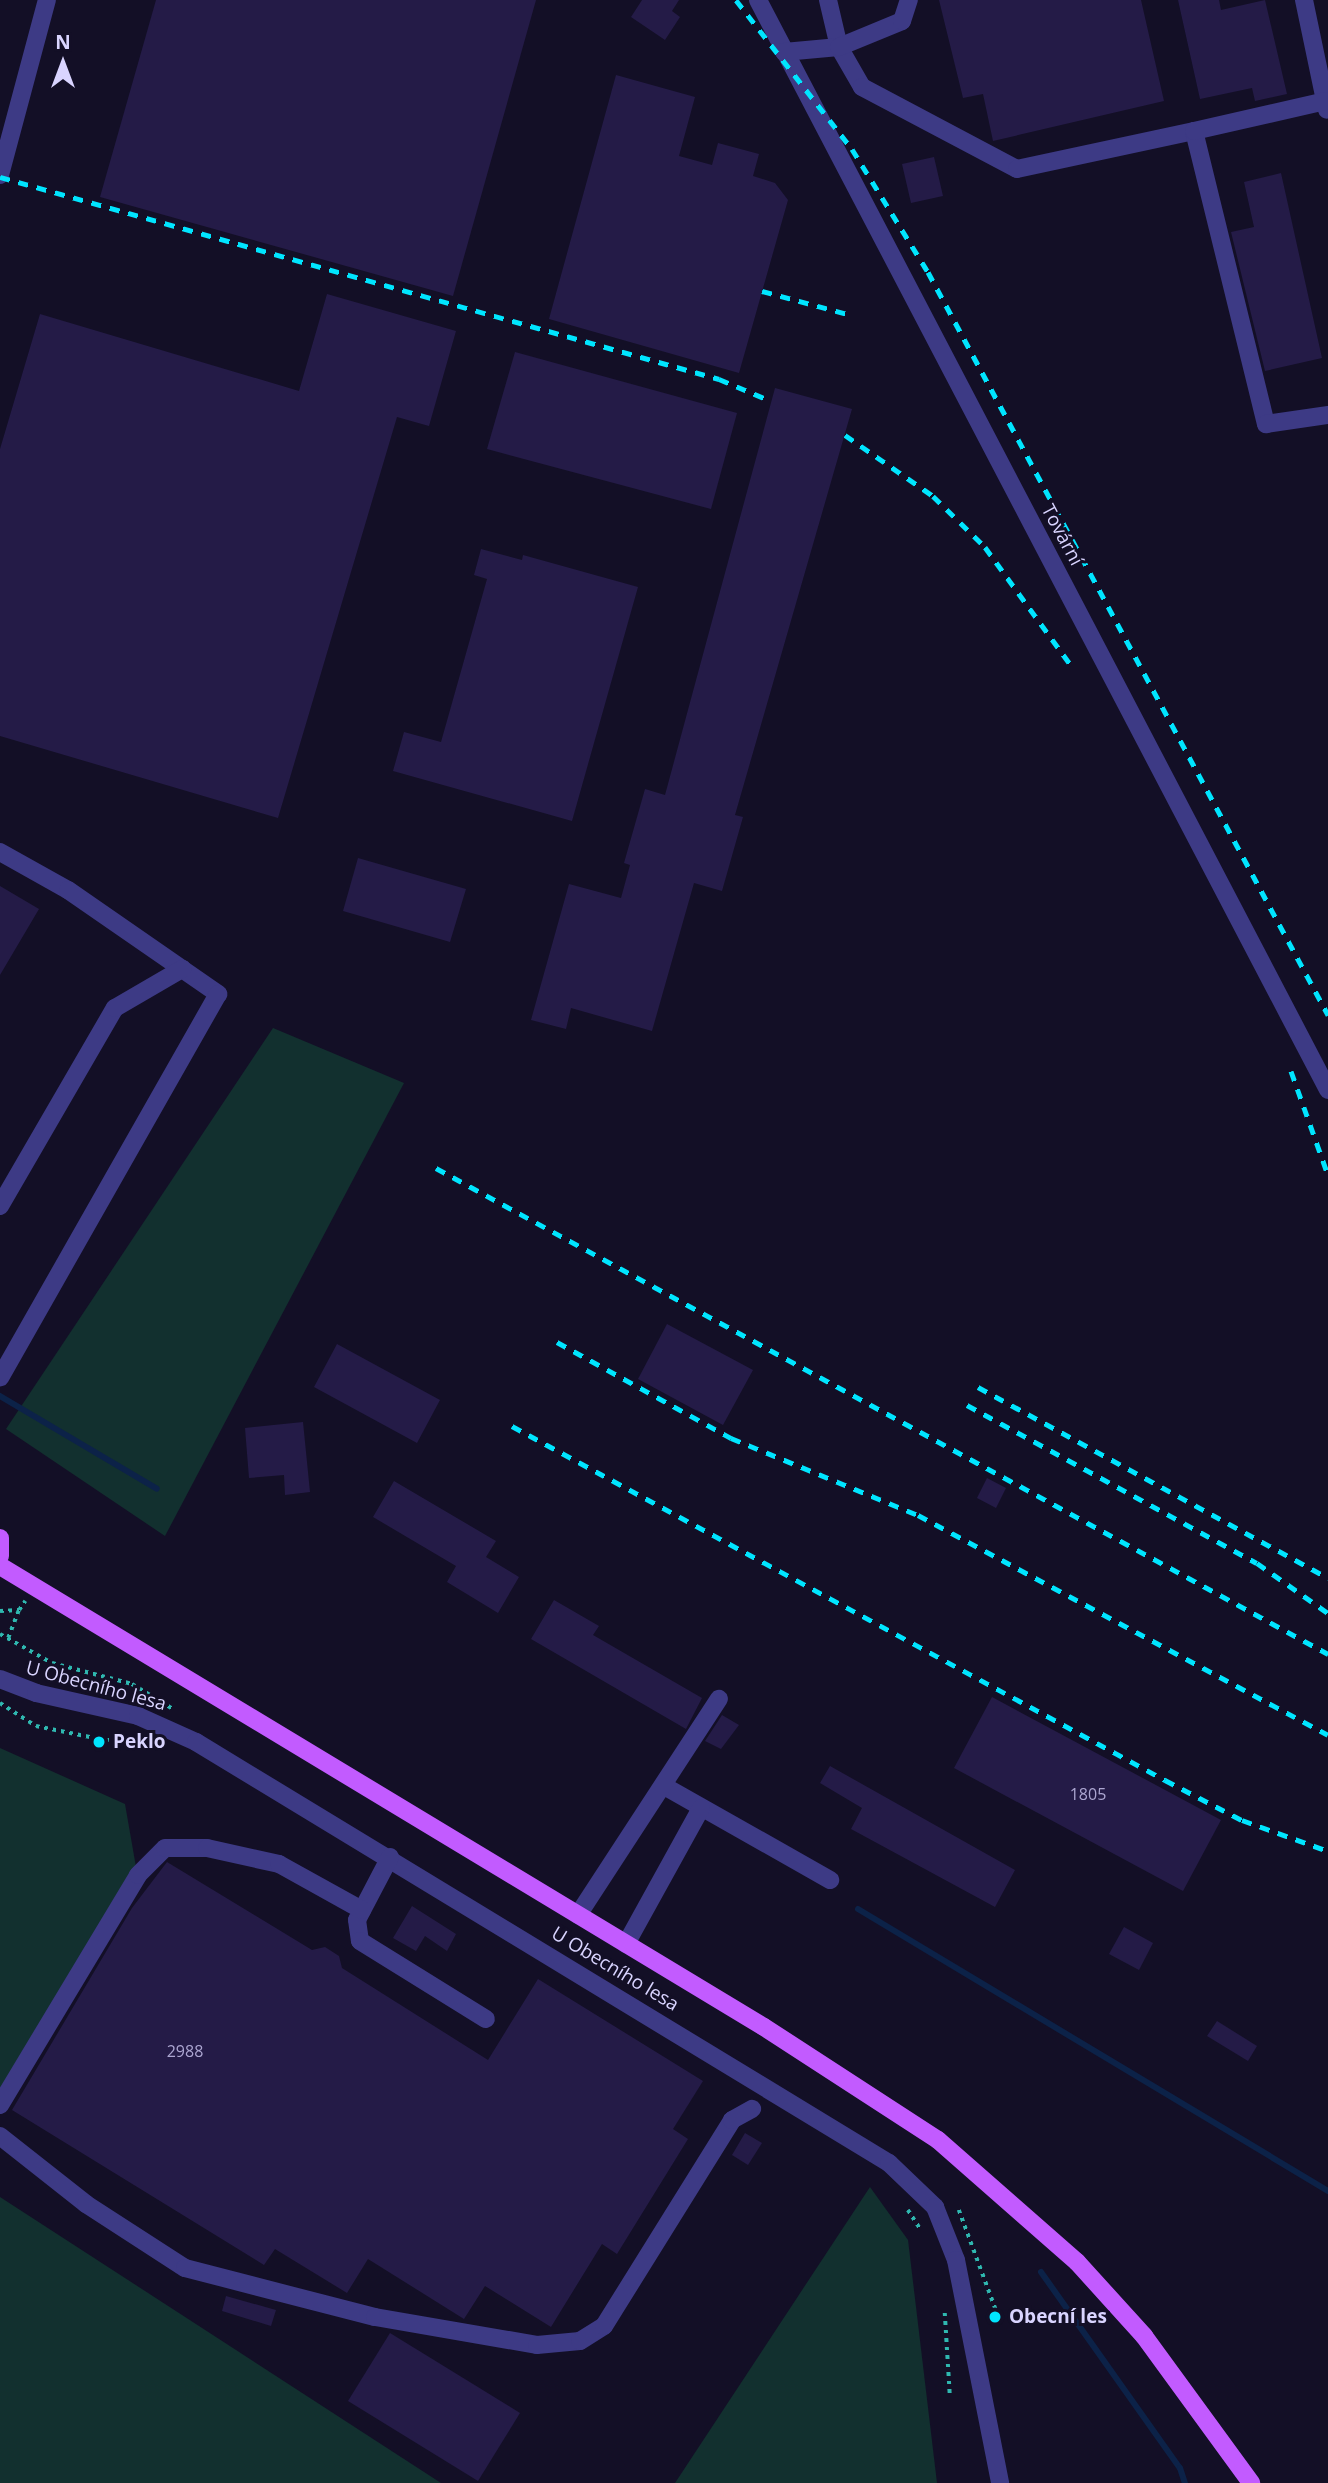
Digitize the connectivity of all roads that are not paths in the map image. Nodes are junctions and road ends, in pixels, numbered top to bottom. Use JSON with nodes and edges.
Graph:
{"nodes":[{"id":1,"x":47,"y":0,"type":"edge"},
{"id":2,"x":758,"y":0,"type":"edge"},
{"id":3,"x":828,"y":0,"type":"edge"},
{"id":4,"x":909,"y":0,"type":"edge"},
{"id":5,"x":1304,"y":0,"type":"edge"},
{"id":6,"x":839,"y":47,"type":"junction"},
{"id":7,"x":784,"y":52,"type":"junction"},
{"id":8,"x":1327,"y":106,"type":"edge"},
{"id":9,"x":1194,"y":131,"type":"junction"},
{"id":10,"x":0,"y":175,"type":"edge"},
{"id":11,"x":1328,"y":415,"type":"edge"},
{"id":12,"x":0,"y":852,"type":"edge"},
{"id":13,"x":182,"y":969,"type":"junction"},
{"id":14,"x":1328,"y":1090,"type":"edge"},
{"id":15,"x":0,"y":1206,"type":"edge"},
{"id":16,"x":0,"y":1377,"type":"edge"},
{"id":17,"x":0,"y":1538,"type":"edge"},
{"id":18,"x":0,"y":1556,"type":"edge"},
{"id":19,"x":0,"y":1566,"type":"edge"},
{"id":20,"x":0,"y":1679,"type":"edge"},
{"id":21,"x":719,"y":1699,"type":"dead end"},
{"id":22,"x":664,"y":1786,"type":"junction"},
{"id":23,"x":701,"y":1808,"type":"junction"},
{"id":24,"x":390,"y":1857,"type":"junction"},
{"id":25,"x":830,"y":1880,"type":"dead end"},
{"id":26,"x":362,"y":1910,"type":"junction"},
{"id":27,"x":578,"y":1915,"type":"junction"},
{"id":28,"x":626,"y":1944,"type":"junction"},
{"id":29,"x":486,"y":2020,"type":"dead end"},
{"id":30,"x":0,"y":2105,"type":"edge"},
{"id":31,"x":752,"y":2109,"type":"dead end"},
{"id":32,"x":0,"y":2136,"type":"edge"},
{"id":33,"x":1000,"y":2483,"type":"edge"},
{"id":34,"x":1251,"y":2483,"type":"edge"}],
"edges":[{"from":1,"to":10,"type":"street"},
{"from":2,"to":7,"type":"street","name":"Tovární"},
{"from":3,"to":6,"type":"street"},
{"from":4,"to":6,"type":"street"},
{"from":5,"to":8,"type":"street"},
{"from":6,"to":7,"type":"street"},
{"from":6,"to":9,"type":"street"},
{"from":7,"to":14,"type":"street","name":"Tovární"},
{"from":8,"to":9,"type":"street"},
{"from":9,"to":11,"type":"street"},
{"from":12,"to":13,"type":"street"},
{"from":13,"to":15,"type":"street"},
{"from":13,"to":16,"type":"street"},
{"from":17,"to":18,"type":"main road"},
{"from":19,"to":27,"type":"main road","name":"U Obecního lesa"},
{"from":20,"to":24,"type":"street","name":"U Obecního lesa"},
{"from":21,"to":22,"type":"street"},
{"from":22,"to":23,"type":"street"},
{"from":22,"to":27,"type":"street"},
{"from":23,"to":25,"type":"street"},
{"from":23,"to":28,"type":"street"},
{"from":24,"to":26,"type":"street"},
{"from":24,"to":33,"type":"street","name":"U Obecního lesa"},
{"from":26,"to":29,"type":"street"},
{"from":26,"to":30,"type":"street"},
{"from":27,"to":28,"type":"main road","name":"U Obecního lesa"},
{"from":28,"to":34,"type":"main road","name":"U Obecního lesa"},
{"from":31,"to":32,"type":"street"}]}
